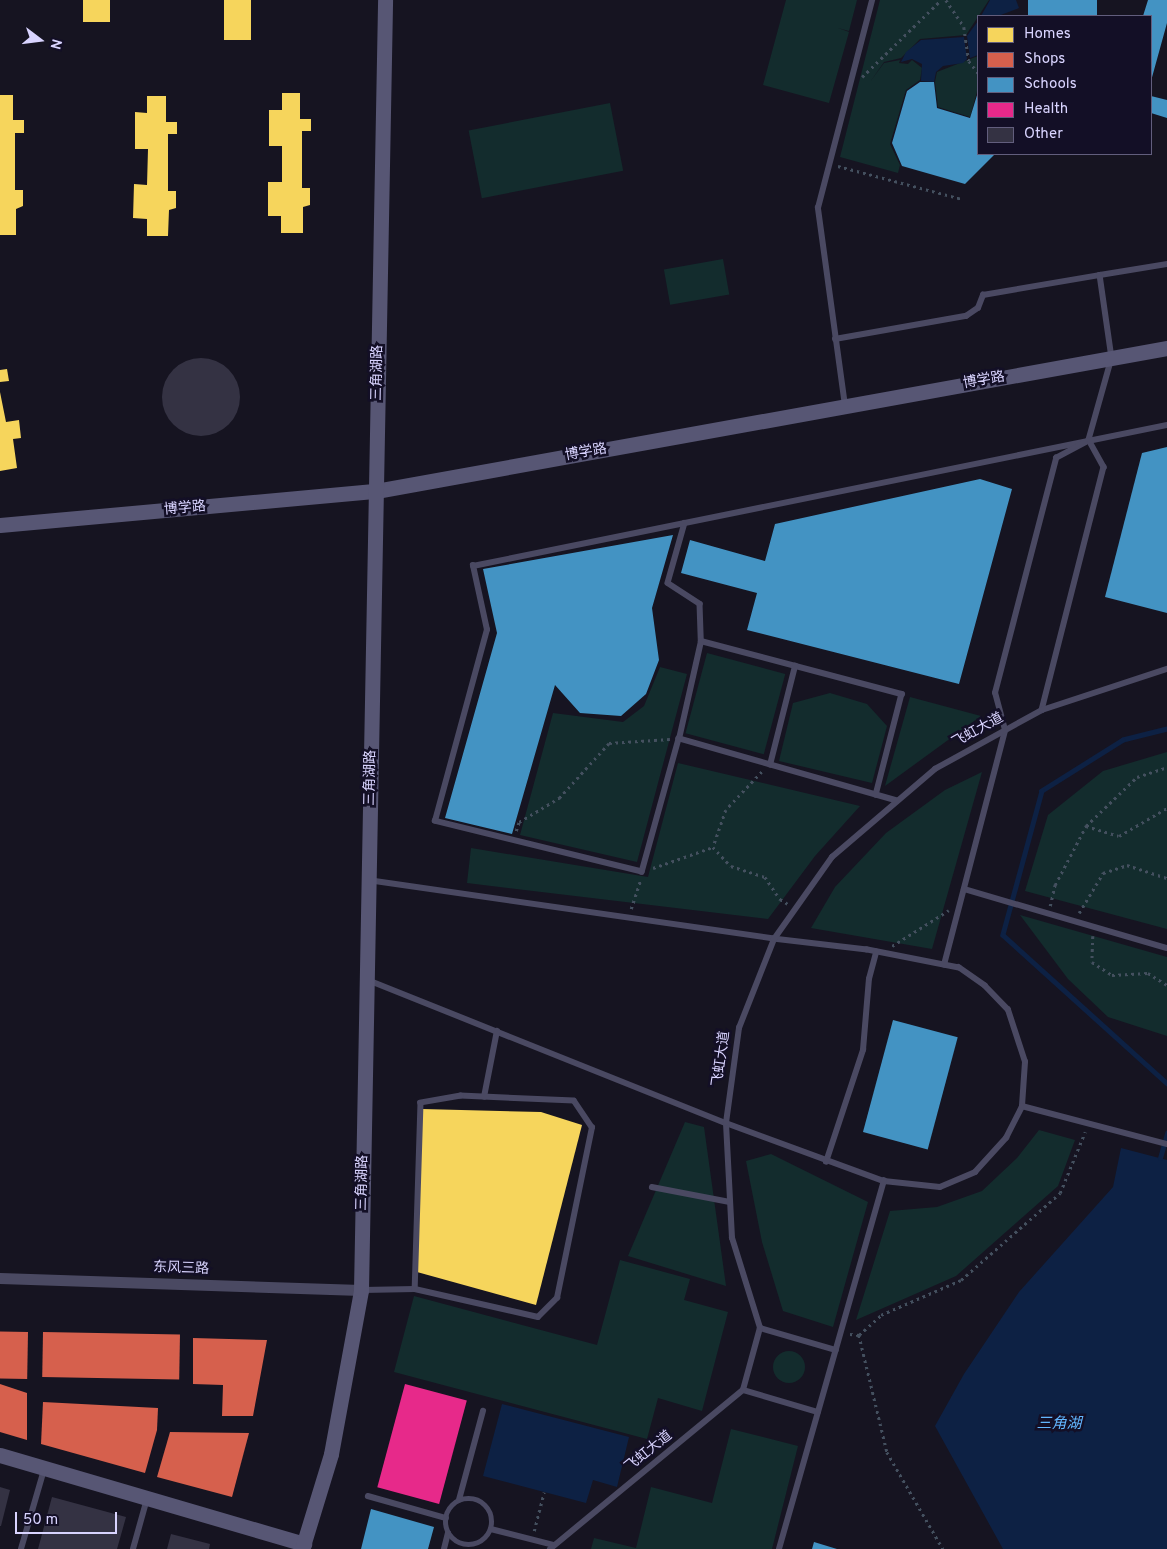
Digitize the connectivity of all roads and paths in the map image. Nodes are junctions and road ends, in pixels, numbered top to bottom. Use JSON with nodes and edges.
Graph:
{"nodes":[{"id":1,"x":385,"y":0,"type":"edge"},
{"id":2,"x":872,"y":0,"type":"edge"},
{"id":3,"x":941,"y":0,"type":"edge"},
{"id":4,"x":946,"y":0,"type":"edge"},
{"id":5,"x":977,"y":72,"type":"edge"},
{"id":6,"x":849,"y":90,"type":"junction"},
{"id":7,"x":829,"y":164,"type":"junction"},
{"id":8,"x":962,"y":199,"type":"dead end"},
{"id":9,"x":1167,"y":264,"type":"edge"},
{"id":10,"x":1100,"y":275,"type":"junction"},
{"id":11,"x":835,"y":339,"type":"junction"},
{"id":12,"x":1167,"y":348,"type":"edge"},
{"id":13,"x":1112,"y":358,"type":"junction"},
{"id":14,"x":845,"y":406,"type":"junction"},
{"id":15,"x":1167,"y":425,"type":"edge"},
{"id":16,"x":1089,"y":440,"type":"junction"},
{"id":17,"x":376,"y":491,"type":"junction"},
{"id":18,"x":685,"y":523,"type":"junction"},
{"id":19,"x":0,"y":525,"type":"edge"},
{"id":20,"x":702,"y":641,"type":"junction"},
{"id":21,"x":796,"y":666,"type":"junction"},
{"id":22,"x":1167,"y":669,"type":"edge"},
{"id":23,"x":1042,"y":710,"type":"junction"},
{"id":24,"x":1005,"y":730,"type":"junction"},
{"id":25,"x":679,"y":738,"type":"junction"},
{"id":26,"x":770,"y":764,"type":"junction"},
{"id":27,"x":1167,"y":767,"type":"edge"},
{"id":28,"x":876,"y":795,"type":"junction"},
{"id":29,"x":897,"y":801,"type":"junction"},
{"id":30,"x":1167,"y":808,"type":"edge"},
{"id":31,"x":1086,"y":826,"type":"junction"},
{"id":32,"x":513,"y":840,"type":"junction"},
{"id":33,"x":713,"y":847,"type":"junction"},
{"id":34,"x":642,"y":872,"type":"junction"},
{"id":35,"x":1167,"y":878,"type":"edge"},
{"id":36,"x":370,"y":881,"type":"junction"},
{"id":37,"x":964,"y":889,"type":"junction"},
{"id":38,"x":961,"y":903,"type":"junction"},
{"id":39,"x":795,"y":909,"type":"junction"},
{"id":40,"x":1048,"y":913,"type":"junction"},
{"id":41,"x":628,"y":918,"type":"junction"},
{"id":42,"x":1074,"y":921,"type":"junction"},
{"id":43,"x":1096,"y":927,"type":"junction"},
{"id":44,"x":774,"y":939,"type":"junction"},
{"id":45,"x":1167,"y":948,"type":"edge"},
{"id":46,"x":879,"y":952,"type":"junction"},
{"id":47,"x":944,"y":965,"type":"junction"},
{"id":48,"x":366,"y":979,"type":"junction"},
{"id":49,"x":1167,"y":985,"type":"edge"},
{"id":50,"x":497,"y":1031,"type":"junction"},
{"id":51,"x":484,"y":1097,"type":"junction"},
{"id":52,"x":1022,"y":1106,"type":"junction"},
{"id":53,"x":726,"y":1123,"type":"junction"},
{"id":54,"x":1088,"y":1123,"type":"junction"},
{"id":55,"x":1167,"y":1144,"type":"edge"},
{"id":56,"x":826,"y":1162,"type":"junction"},
{"id":57,"x":884,"y":1181,"type":"junction"},
{"id":58,"x":652,"y":1187,"type":"dead end"},
{"id":59,"x":730,"y":1202,"type":"junction"},
{"id":60,"x":0,"y":1278,"type":"edge"},
{"id":61,"x":415,"y":1289,"type":"junction"},
{"id":62,"x":361,"y":1290,"type":"junction"},
{"id":63,"x":760,"y":1328,"type":"junction"},
{"id":64,"x":840,"y":1333,"type":"junction"},
{"id":65,"x":860,"y":1335,"type":"junction"},
{"id":66,"x":836,"y":1350,"type":"junction"},
{"id":67,"x":744,"y":1390,"type":"junction"},
{"id":68,"x":483,"y":1411,"type":"dead end"},
{"id":69,"x":818,"y":1412,"type":"junction"},
{"id":70,"x":0,"y":1455,"type":"edge"},
{"id":71,"x":44,"y":1468,"type":"junction"},
{"id":72,"x":544,"y":1492,"type":"dead end"},
{"id":73,"x":368,"y":1496,"type":"dead end"},
{"id":74,"x":147,"y":1497,"type":"junction"},
{"id":75,"x":459,"y":1500,"type":"junction"},
{"id":76,"x":446,"y":1518,"type":"junction"},
{"id":77,"x":491,"y":1529,"type":"junction"},
{"id":78,"x":448,"y":1533,"type":"junction"},
{"id":79,"x":531,"y":1540,"type":"junction"},
{"id":80,"x":302,"y":1546,"type":"edge"},
{"id":81,"x":552,"y":1547,"type":"edge"},
{"id":82,"x":21,"y":1549,"type":"edge"},
{"id":83,"x":133,"y":1549,"type":"edge"},
{"id":84,"x":444,"y":1549,"type":"edge"},
{"id":85,"x":779,"y":1549,"type":"edge"},
{"id":86,"x":943,"y":1549,"type":"edge"}],
"edges":[{"from":1,"to":17,"type":"street","name":"三角湖路"},
{"from":2,"to":6,"type":"lane"},
{"from":3,"to":6,"type":"path"},
{"from":4,"to":5,"type":"path"},
{"from":6,"to":7,"type":"lane"},
{"from":7,"to":8,"type":"path"},
{"from":7,"to":11,"type":"lane"},
{"from":9,"to":10,"type":"lane"},
{"from":10,"to":11,"type":"lane"},
{"from":10,"to":13,"type":"lane"},
{"from":11,"to":14,"type":"lane"},
{"from":12,"to":13,"type":"street","name":"博学路"},
{"from":13,"to":14,"type":"street","name":"博学路"},
{"from":13,"to":16,"type":"lane"},
{"from":14,"to":17,"type":"street","name":"博学路"},
{"from":15,"to":16,"type":"lane"},
{"from":16,"to":18,"type":"lane"},
{"from":16,"to":23,"type":"lane"},
{"from":16,"to":24,"type":"lane"},
{"from":17,"to":19,"type":"street","name":"博学路"},
{"from":17,"to":36,"type":"street","name":"三角湖路"},
{"from":18,"to":20,"type":"lane"},
{"from":18,"to":32,"type":"lane"},
{"from":20,"to":21,"type":"lane"},
{"from":20,"to":25,"type":"lane"},
{"from":21,"to":26,"type":"lane"},
{"from":21,"to":28,"type":"lane"},
{"from":22,"to":23,"type":"lane","name":"飞虹大道"},
{"from":23,"to":24,"type":"lane","name":"飞虹大道"},
{"from":24,"to":29,"type":"lane","name":"飞虹大道"},
{"from":24,"to":37,"type":"lane"},
{"from":25,"to":26,"type":"lane"},
{"from":25,"to":32,"type":"path"},
{"from":25,"to":34,"type":"lane"},
{"from":26,"to":28,"type":"lane"},
{"from":26,"to":33,"type":"path"},
{"from":27,"to":31,"type":"path"},
{"from":28,"to":29,"type":"lane"},
{"from":29,"to":39,"type":"lane","name":"飞虹大道"},
{"from":30,"to":31,"type":"path"},
{"from":31,"to":40,"type":"path"},
{"from":32,"to":34,"type":"lane"},
{"from":33,"to":34,"type":"path"},
{"from":33,"to":39,"type":"path"},
{"from":34,"to":41,"type":"path"},
{"from":35,"to":42,"type":"path"},
{"from":36,"to":41,"type":"lane"},
{"from":36,"to":48,"type":"street","name":"三角湖路"},
{"from":37,"to":38,"type":"lane"},
{"from":37,"to":40,"type":"lane"},
{"from":38,"to":46,"type":"path"},
{"from":38,"to":47,"type":"lane"},
{"from":39,"to":44,"type":"lane","name":"飞虹大道"},
{"from":40,"to":42,"type":"lane"},
{"from":41,"to":44,"type":"lane"},
{"from":42,"to":43,"type":"lane"},
{"from":43,"to":45,"type":"lane"},
{"from":43,"to":49,"type":"path"},
{"from":44,"to":46,"type":"lane"},
{"from":44,"to":53,"type":"lane","name":"飞虹大道"},
{"from":46,"to":47,"type":"lane"},
{"from":46,"to":56,"type":"lane"},
{"from":47,"to":52,"type":"lane"},
{"from":48,"to":50,"type":"lane"},
{"from":48,"to":62,"type":"street","name":"三角湖路"},
{"from":50,"to":51,"type":"lane"},
{"from":50,"to":53,"type":"lane"},
{"from":51,"to":61,"type":"lane"},
{"from":51,"to":61,"type":"lane"},
{"from":52,"to":54,"type":"lane"},
{"from":52,"to":57,"type":"lane"},
{"from":53,"to":56,"type":"lane"},
{"from":53,"to":59,"type":"lane","name":"飞虹大道"},
{"from":54,"to":55,"type":"lane"},
{"from":54,"to":65,"type":"path"},
{"from":56,"to":57,"type":"lane"},
{"from":57,"to":64,"type":"lane"},
{"from":58,"to":59,"type":"lane"},
{"from":59,"to":63,"type":"lane","name":"飞虹大道"},
{"from":60,"to":62,"type":"street","name":"东风三路"},
{"from":61,"to":62,"type":"lane"},
{"from":62,"to":80,"type":"street","name":"三角湖路"},
{"from":63,"to":66,"type":"lane"},
{"from":63,"to":67,"type":"lane"},
{"from":64,"to":65,"type":"path"},
{"from":64,"to":66,"type":"lane"},
{"from":65,"to":86,"type":"path"},
{"from":66,"to":69,"type":"lane"},
{"from":67,"to":69,"type":"lane"},
{"from":67,"to":81,"type":"lane","name":"飞虹大道"},
{"from":68,"to":75,"type":"lane"},
{"from":69,"to":85,"type":"lane"},
{"from":70,"to":71,"type":"street"},
{"from":71,"to":74,"type":"street"},
{"from":71,"to":82,"type":"lane"},
{"from":72,"to":79,"type":"path"},
{"from":73,"to":76,"type":"lane"},
{"from":74,"to":80,"type":"street"},
{"from":74,"to":83,"type":"lane"},
{"from":75,"to":76,"type":"lane"},
{"from":75,"to":77,"type":"lane"},
{"from":76,"to":78,"type":"lane"},
{"from":77,"to":78,"type":"lane"},
{"from":77,"to":79,"type":"lane"},
{"from":78,"to":84,"type":"lane"},
{"from":79,"to":81,"type":"lane"}]}
